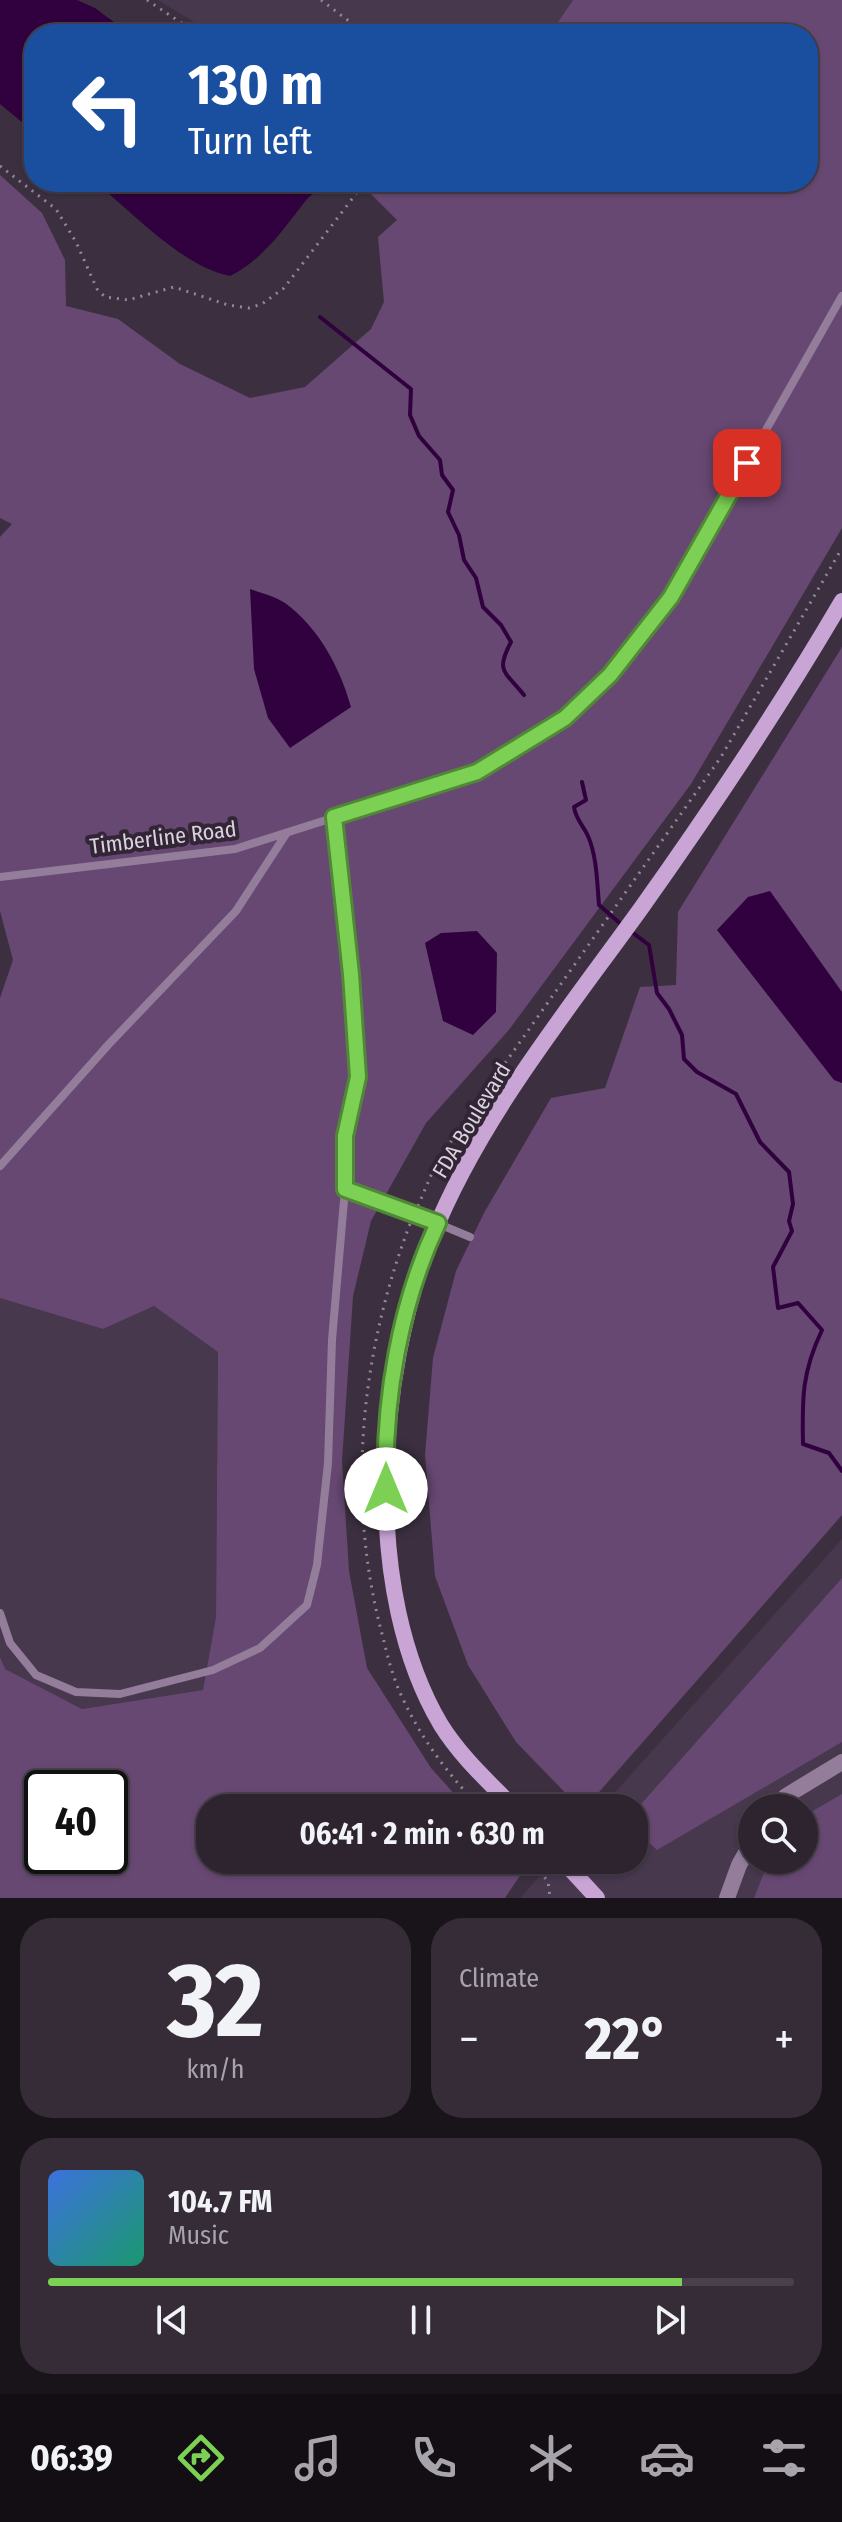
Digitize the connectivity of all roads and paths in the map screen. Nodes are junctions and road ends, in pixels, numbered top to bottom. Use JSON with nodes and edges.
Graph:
{"nodes":[{"id":1,"x":147,"y":0,"type":"edge"},
{"id":2,"x":321,"y":0,"type":"edge"},
{"id":3,"x":183,"y":24,"type":"edge"},
{"id":4,"x":352,"y":24,"type":"edge"},
{"id":5,"x":0,"y":166,"type":"edge"},
{"id":6,"x":24,"y":184,"type":"edge"},
{"id":7,"x":34,"y":192,"type":"edge"},
{"id":8,"x":357,"y":192,"type":"edge"},
{"id":9,"x":842,"y":296,"type":"edge"},
{"id":10,"x":842,"y":548,"type":"edge"},
{"id":11,"x":842,"y":601,"type":"edge"},
{"id":12,"x":334,"y":817,"type":"junction"},
{"id":13,"x":286,"y":833,"type":"junction"},
{"id":14,"x":0,"y":877,"type":"edge"},
{"id":15,"x":482,"y":1097,"type":"dead end"},
{"id":16,"x":0,"y":1166,"type":"edge"},
{"id":17,"x":345,"y":1189,"type":"junction"},
{"id":18,"x":438,"y":1223,"type":"junction"},
{"id":19,"x":470,"y":1237,"type":"dead end"},
{"id":20,"x":0,"y":1613,"type":"edge"},
{"id":21,"x":842,"y":1762,"type":"edge"},
{"id":22,"x":501,"y":1794,"type":"edge"},
{"id":23,"x":789,"y":1794,"type":"edge"},
{"id":24,"x":738,"y":1868,"type":"edge"},
{"id":25,"x":541,"y":1874,"type":"edge"},
{"id":26,"x":570,"y":1874,"type":"edge"},
{"id":27,"x":574,"y":1874,"type":"edge"},
{"id":28,"x":550,"y":1898,"type":"edge"},
{"id":29,"x":584,"y":1898,"type":"edge"},
{"id":30,"x":597,"y":1898,"type":"edge"},
{"id":31,"x":727,"y":1898,"type":"edge"}],
"edges":[{"from":1,"to":3,"type":"path"},
{"from":2,"to":4,"type":"path"},
{"from":5,"to":6,"type":"path"},
{"from":7,"to":8,"type":"path"},
{"from":9,"to":12,"type":"lane","name":"Timberline Road"},
{"from":10,"to":15,"type":"path"},
{"from":11,"to":18,"type":"street","name":"FDA Boulevard"},
{"from":12,"to":13,"type":"lane","name":"Timberline Road"},
{"from":12,"to":17,"type":"lane"},
{"from":13,"to":14,"type":"lane","name":"Timberline Road"},
{"from":13,"to":16,"type":"lane"},
{"from":17,"to":18,"type":"lane"},
{"from":17,"to":20,"type":"lane"},
{"from":18,"to":19,"type":"lane"},
{"from":18,"to":22,"type":"street","name":"FDA Boulevard"},
{"from":21,"to":23,"type":"street"},
{"from":24,"to":31,"type":"street"},
{"from":25,"to":28,"type":"path"},
{"from":26,"to":29,"type":"street"},
{"from":27,"to":30,"type":"street"}]}
